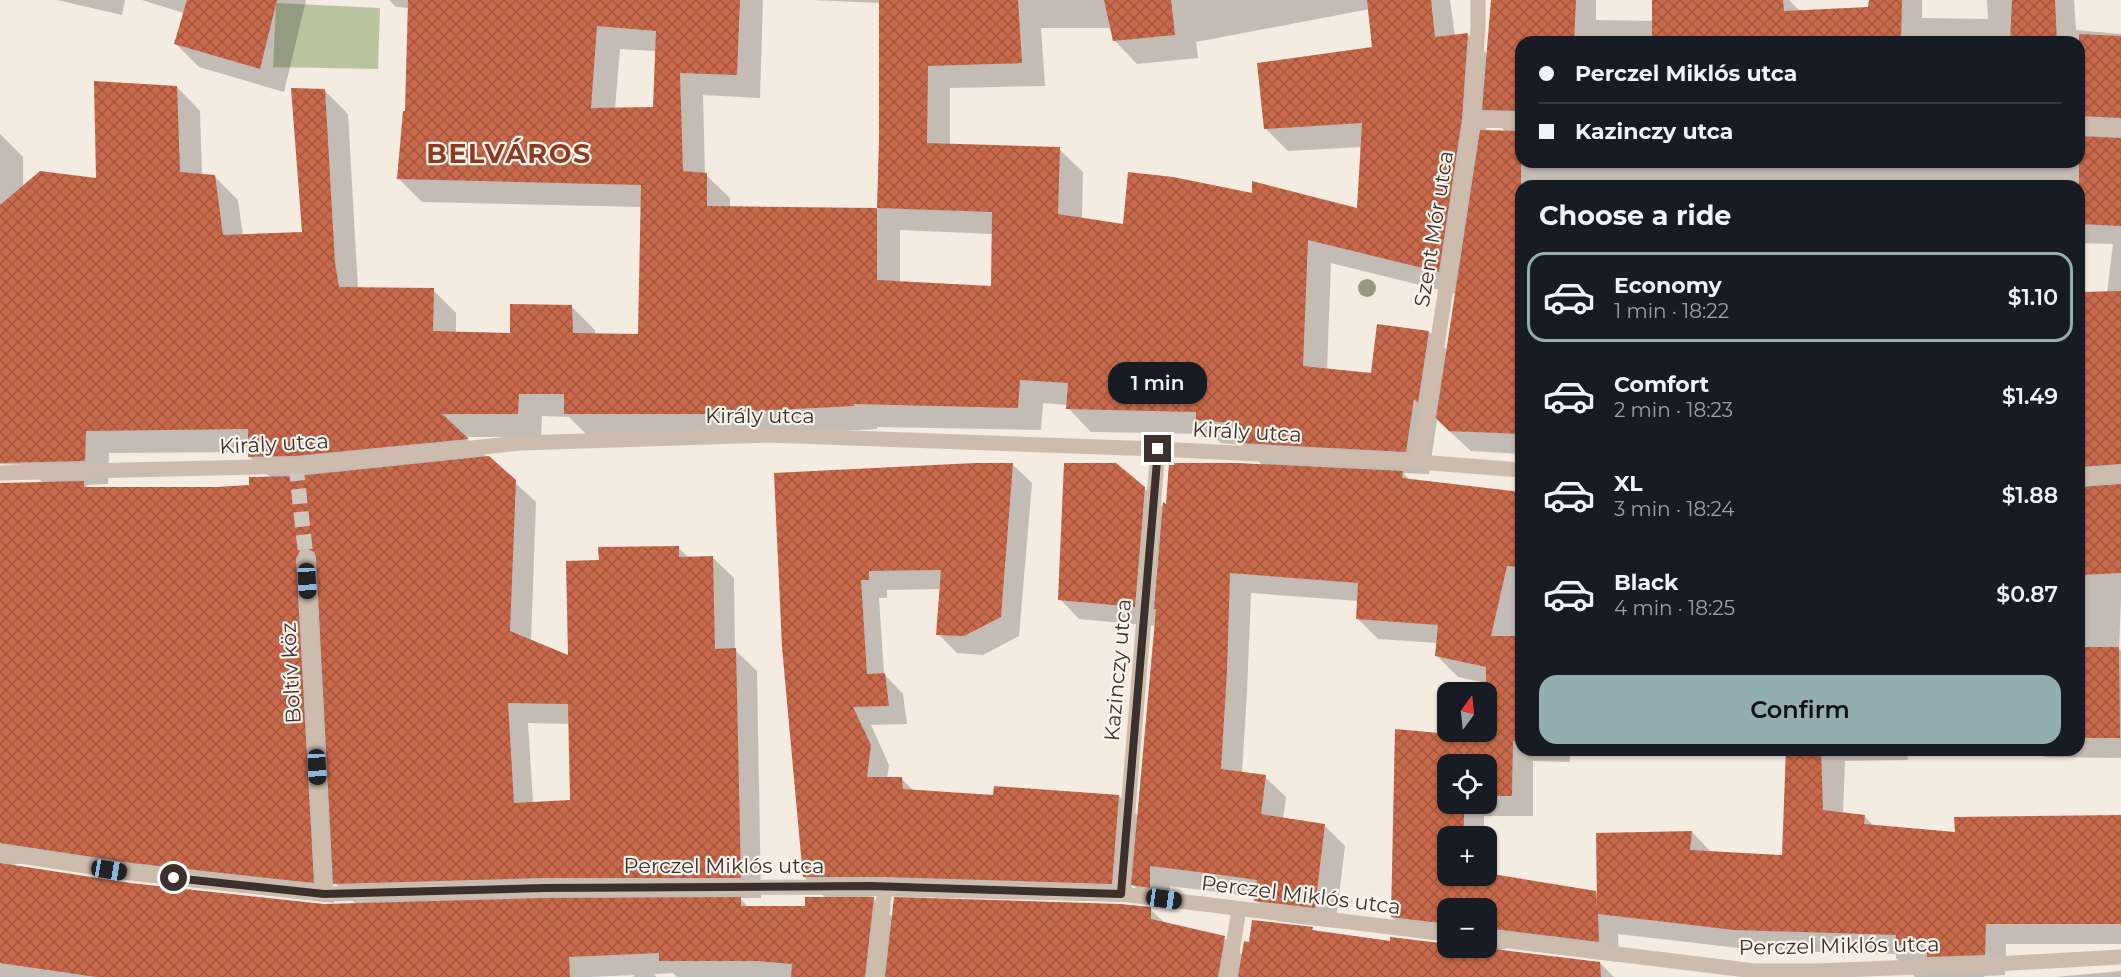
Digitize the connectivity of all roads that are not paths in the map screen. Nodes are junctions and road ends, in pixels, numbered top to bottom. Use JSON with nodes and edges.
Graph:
{"nodes":[{"id":1,"x":1478,"y":0,"type":"edge"},
{"id":2,"x":1472,"y":120,"type":"junction"},
{"id":3,"x":1515,"y":121,"type":"edge"},
{"id":4,"x":2085,"y":126,"type":"edge"},
{"id":5,"x":2121,"y":128,"type":"edge"},
{"id":6,"x":1158,"y":449,"type":"junction"},
{"id":7,"x":1419,"y":462,"type":"junction"},
{"id":8,"x":1515,"y":470,"type":"edge"},
{"id":9,"x":0,"y":473,"type":"edge"},
{"id":10,"x":2121,"y":474,"type":"edge"},
{"id":11,"x":2085,"y":477,"type":"edge"},
{"id":12,"x":306,"y":558,"type":"tunnel mouth"},
{"id":13,"x":0,"y":853,"type":"edge"},
{"id":14,"x":885,"y":887,"type":"junction"},
{"id":15,"x":324,"y":894,"type":"junction"},
{"id":16,"x":1121,"y":894,"type":"junction"},
{"id":17,"x":1239,"y":909,"type":"junction"},
{"id":18,"x":1437,"y":933,"type":"edge"},
{"id":19,"x":1497,"y":939,"type":"edge"},
{"id":20,"x":2121,"y":957,"type":"edge"},
{"id":21,"x":875,"y":977,"type":"edge"},
{"id":22,"x":1228,"y":977,"type":"edge"}],
"edges":[{"from":1,"to":2,"type":"street","name":"Szent Mór utca"},
{"from":2,"to":3,"type":"street"},
{"from":2,"to":7,"type":"street","name":"Szent Mór utca"},
{"from":4,"to":5,"type":"street"},
{"from":6,"to":7,"type":"street","name":"Király utca"},
{"from":6,"to":9,"type":"street","name":"Király utca"},
{"from":6,"to":16,"type":"street","name":"Kazinczy utca"},
{"from":7,"to":8,"type":"street","name":"Király utca"},
{"from":10,"to":11,"type":"street"},
{"from":12,"to":15,"type":"street","name":"Boltív köz"},
{"from":13,"to":15,"type":"street","name":"Perczel Miklós utca"},
{"from":14,"to":15,"type":"street","name":"Perczel Miklós utca"},
{"from":14,"to":16,"type":"street","name":"Perczel Miklós utca"},
{"from":14,"to":21,"type":"street"},
{"from":16,"to":17,"type":"street","name":"Perczel Miklós utca"},
{"from":17,"to":18,"type":"street","name":"Perczel Miklós utca"},
{"from":17,"to":22,"type":"street"},
{"from":19,"to":20,"type":"street","name":"Perczel Miklós utca"}]}
